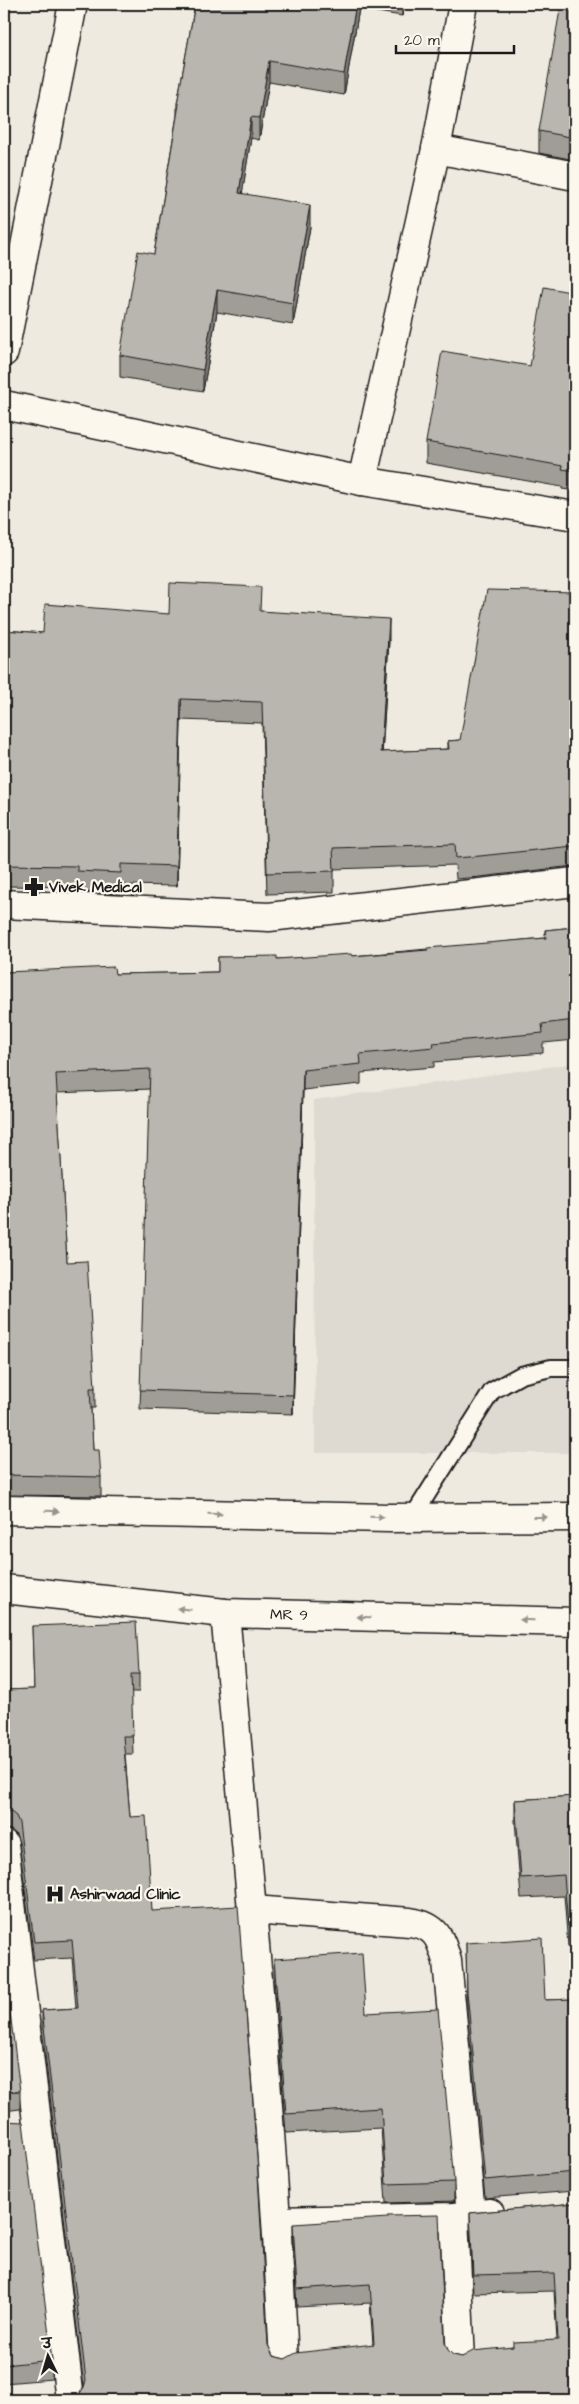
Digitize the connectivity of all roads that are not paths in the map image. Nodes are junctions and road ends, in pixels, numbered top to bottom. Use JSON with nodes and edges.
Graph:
{"nodes":[{"id":1,"x":73,"y":4,"type":"edge"},
{"id":2,"x":463,"y":4,"type":"edge"},
{"id":3,"x":436,"y":149,"type":"junction"},
{"id":4,"x":575,"y":176,"type":"edge"},
{"id":5,"x":4,"y":352,"type":"edge"},
{"id":6,"x":4,"y":405,"type":"edge"},
{"id":7,"x":362,"y":481,"type":"junction"},
{"id":8,"x":575,"y":516,"type":"edge"},
{"id":9,"x":575,"y":882,"type":"edge"},
{"id":10,"x":4,"y":904,"type":"edge"},
{"id":11,"x":575,"y":1368,"type":"edge"},
{"id":12,"x":4,"y":1510,"type":"edge"},
{"id":13,"x":575,"y":1517,"type":"edge"},
{"id":14,"x":412,"y":1518,"type":"junction"},
{"id":15,"x":4,"y":1589,"type":"edge"},
{"id":16,"x":225,"y":1614,"type":"junction"},
{"id":17,"x":575,"y":1622,"type":"edge"},
{"id":18,"x":4,"y":1844,"type":"edge"},
{"id":19,"x":253,"y":1910,"type":"junction"},
{"id":20,"x":519,"y":2211,"type":"edge"},
{"id":21,"x":463,"y":2216,"type":"junction"},
{"id":22,"x":277,"y":2221,"type":"junction"},
{"id":23,"x":461,"y":2360,"type":"edge"},
{"id":24,"x":284,"y":2362,"type":"edge"},
{"id":25,"x":70,"y":2400,"type":"edge"}],
"edges":[{"from":1,"to":5,"type":"street"},
{"from":2,"to":3,"type":"street"},
{"from":3,"to":4,"type":"street"},
{"from":3,"to":7,"type":"street"},
{"from":6,"to":7,"type":"street"},
{"from":7,"to":8,"type":"street"},
{"from":9,"to":10,"type":"street"},
{"from":11,"to":14,"type":"lane"},
{"from":12,"to":14,"type":"street","one_way":true},
{"from":14,"to":13,"type":"street","one_way":true},
{"from":16,"to":15,"type":"street","name":"MR 9","one_way":true},
{"from":17,"to":16,"type":"street","name":"MR 9","one_way":true},
{"from":16,"to":19,"type":"street"},
{"from":18,"to":25,"type":"street"},
{"from":19,"to":21,"type":"street"},
{"from":19,"to":22,"type":"street"},
{"from":20,"to":21,"type":"street"},
{"from":21,"to":22,"type":"street"},
{"from":21,"to":23,"type":"street"},
{"from":22,"to":24,"type":"street"}]}
